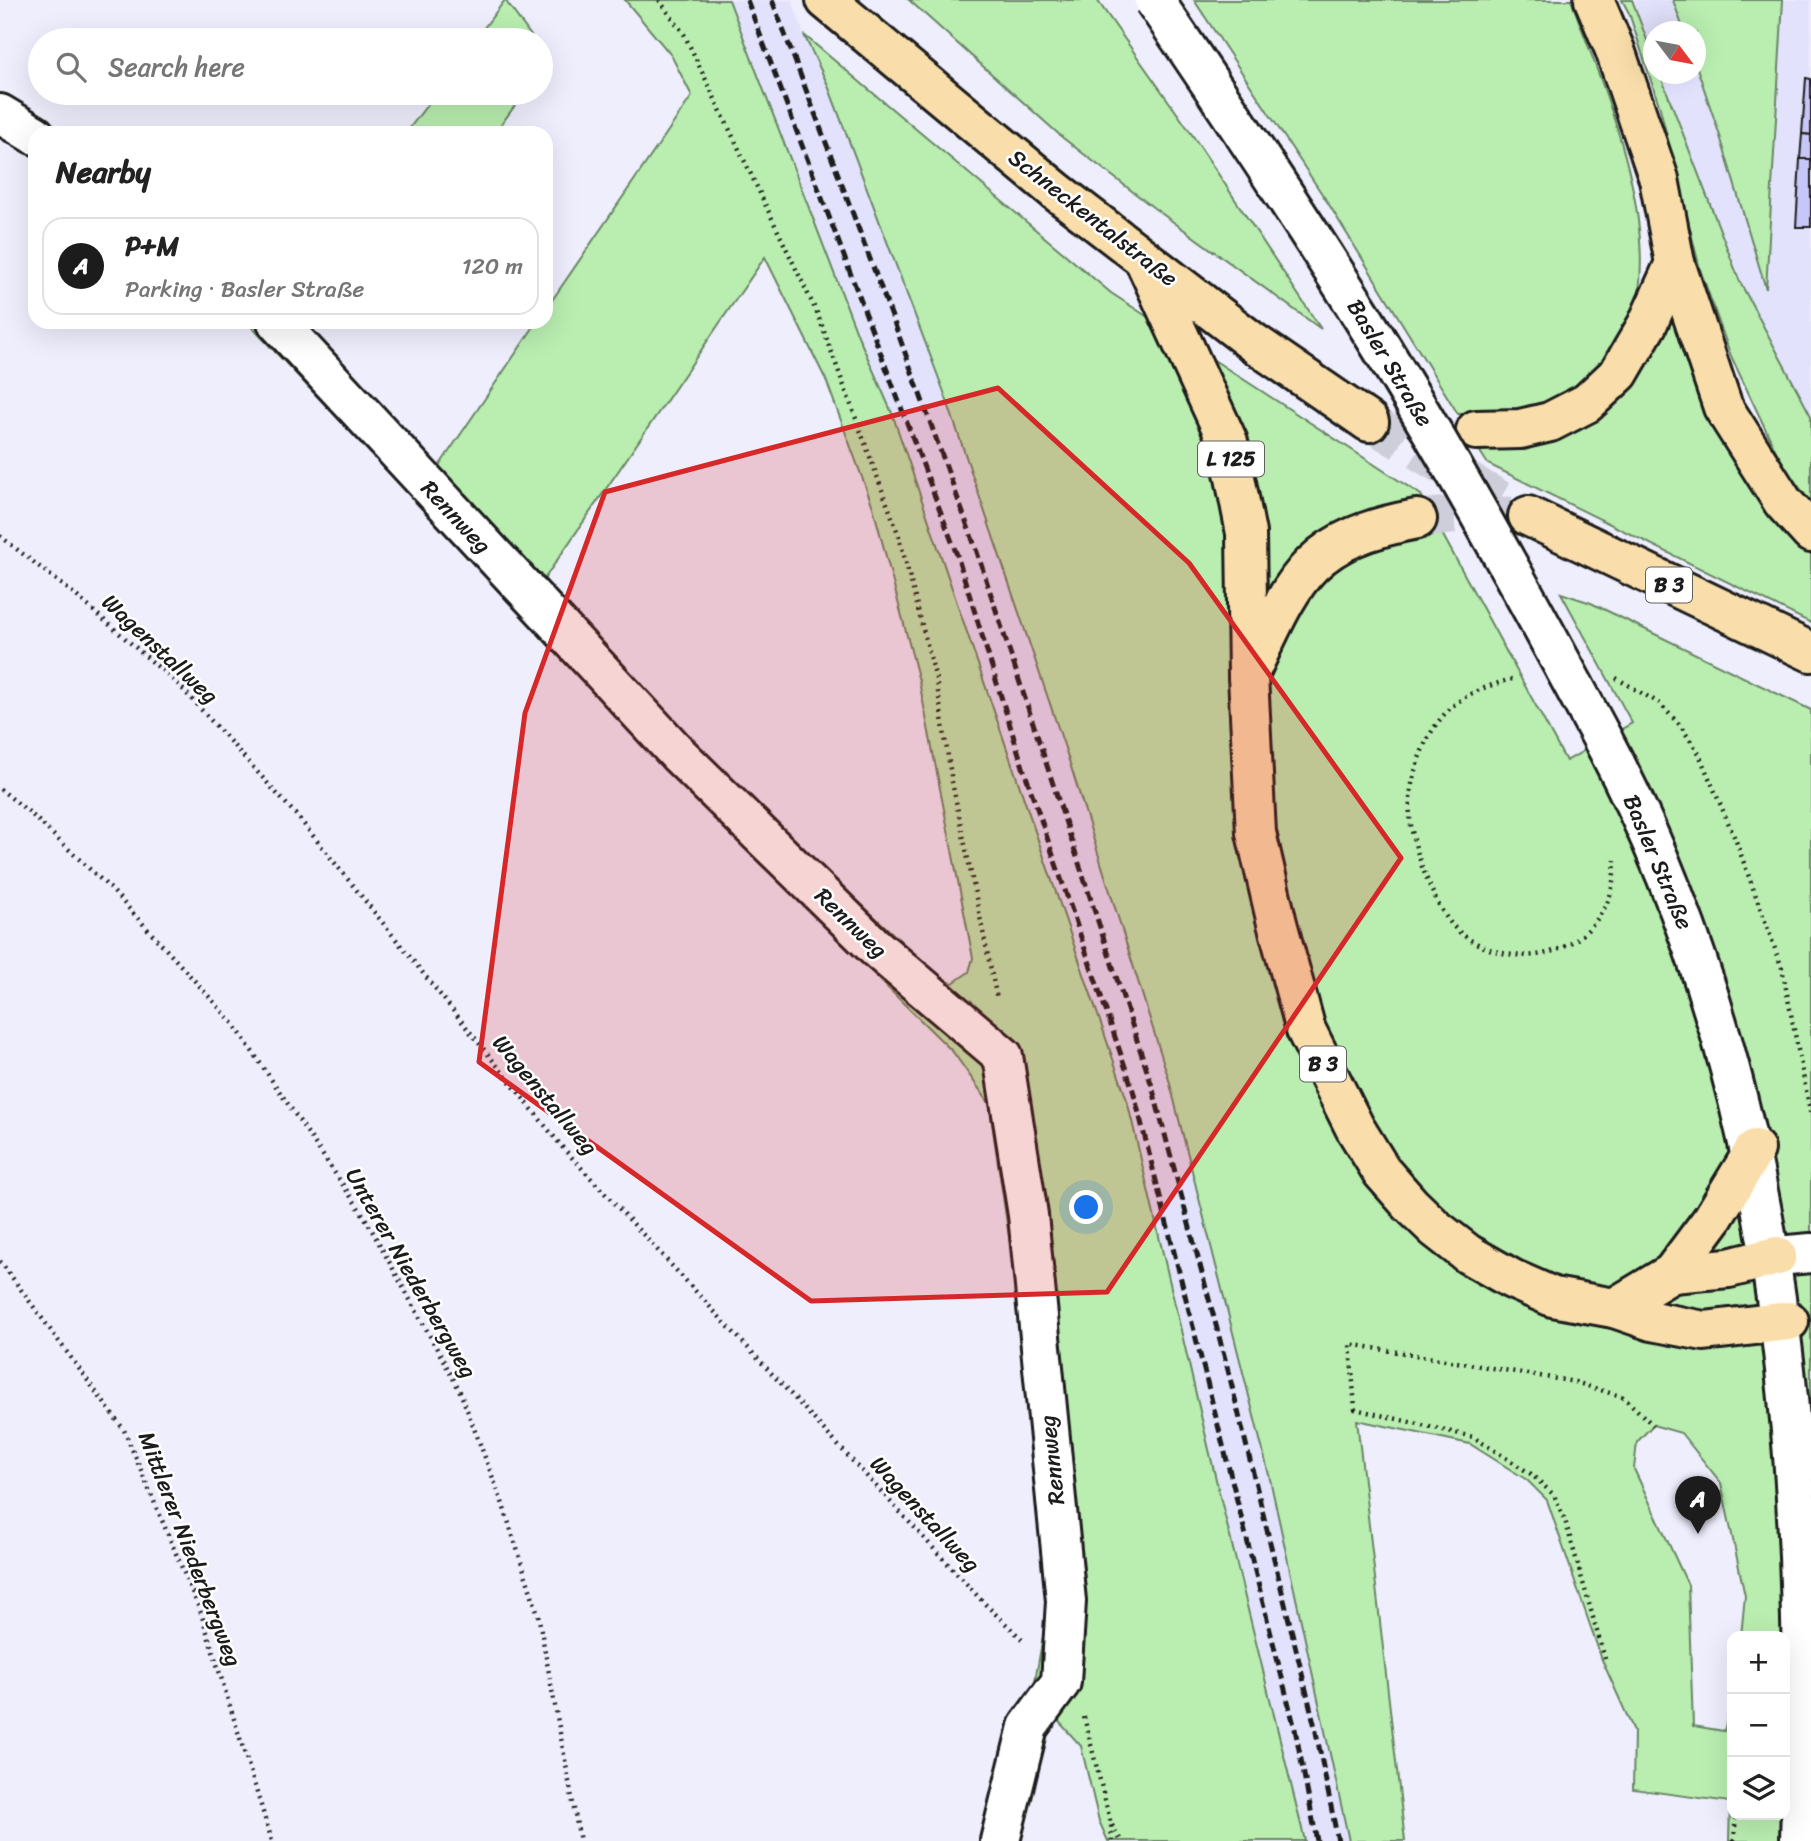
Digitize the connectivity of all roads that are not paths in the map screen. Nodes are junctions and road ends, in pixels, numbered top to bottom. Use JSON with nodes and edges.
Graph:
{"nodes":[{"id":1,"x":826,"y":0,"type":"edge"},
{"id":2,"x":1154,"y":0,"type":"edge"},
{"id":3,"x":1594,"y":0,"type":"edge"},
{"id":4,"x":0,"y":114,"type":"edge"},
{"id":5,"x":28,"y":131,"type":"edge"},
{"id":6,"x":1144,"y":259,"type":"junction"},
{"id":7,"x":1675,"y":263,"type":"junction"},
{"id":8,"x":283,"y":329,"type":"edge"},
{"id":9,"x":1370,"y":422,"type":"tunnel mouth"},
{"id":10,"x":1476,"y":430,"type":"dead end"},
{"id":11,"x":1528,"y":516,"type":"dead end"},
{"id":12,"x":1417,"y":519,"type":"tunnel mouth"},
{"id":13,"x":1811,"y":533,"type":"edge"},
{"id":14,"x":1811,"y":652,"type":"edge"},
{"id":15,"x":1248,"y":676,"type":"junction"},
{"id":16,"x":1755,"y":1149,"type":"junction"},
{"id":17,"x":1794,"y":1254,"type":"edge"},
{"id":18,"x":1672,"y":1273,"type":"junction"},
{"id":19,"x":1614,"y":1308,"type":"junction"},
{"id":20,"x":1800,"y":1319,"type":"edge"},
{"id":21,"x":1000,"y":1841,"type":"edge"},
{"id":22,"x":1800,"y":1841,"type":"edge"}],
"edges":[{"from":1,"to":6,"type":"main road","name":"Schneckentalstraße","number":"L 125"},
{"from":2,"to":16,"type":"street","name":"Basler Straße","bridge":true},
{"from":3,"to":7,"type":"main road"},
{"from":4,"to":5,"type":"street"},
{"from":6,"to":9,"type":"main road","name":"Schneckentalstraße","number":"L 125"},
{"from":6,"to":15,"type":"main road","number":"L 125"},
{"from":7,"to":10,"type":"main road"},
{"from":7,"to":13,"type":"main road"},
{"from":8,"to":21,"type":"street","name":"Rennweg"},
{"from":11,"to":14,"type":"main road","number":"B 3"},
{"from":12,"to":15,"type":"main road","number":"B 3"},
{"from":15,"to":19,"type":"main road","number":"B 3"},
{"from":16,"to":17,"type":"street","name":"Basler Straße"},
{"from":16,"to":18,"type":"main road"},
{"from":17,"to":18,"type":"main road"},
{"from":17,"to":20,"type":"street","name":"Basler Straße"},
{"from":18,"to":19,"type":"main road"},
{"from":19,"to":20,"type":"main road"},
{"from":20,"to":22,"type":"street","name":"Basler Straße"}]}
